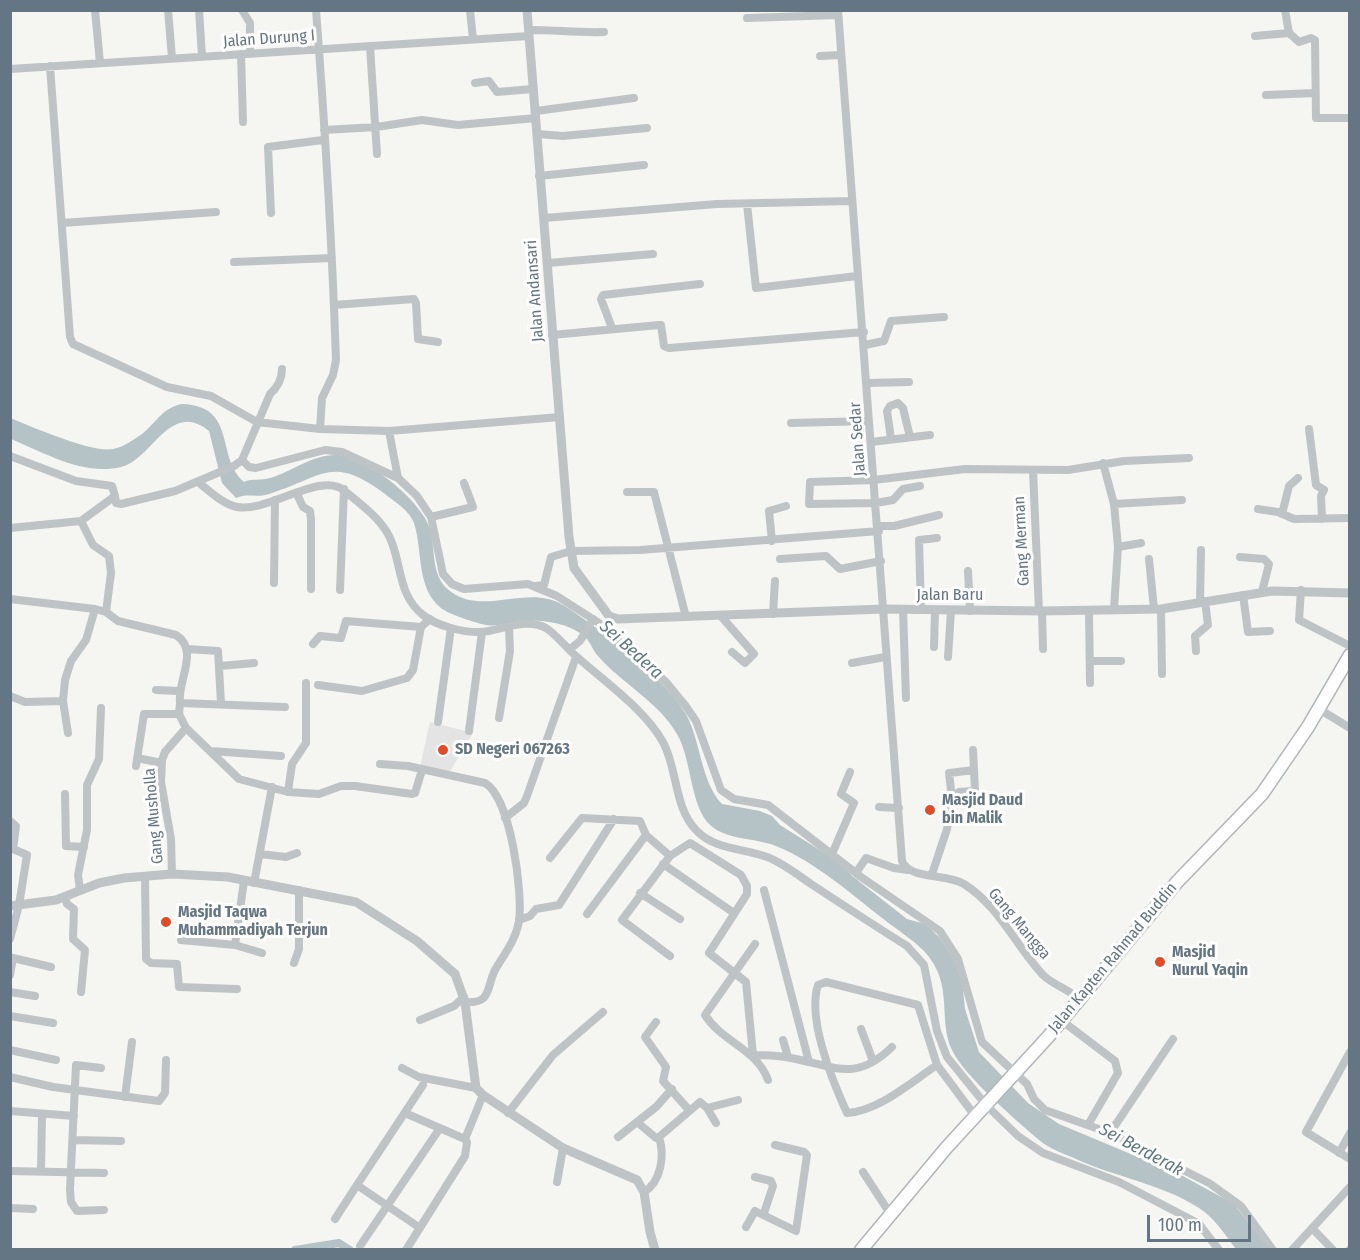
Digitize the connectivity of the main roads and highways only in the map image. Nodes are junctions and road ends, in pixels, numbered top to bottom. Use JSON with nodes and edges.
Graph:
{"nodes":[{"id":1,"x":1350,"y":656,"type":"edge"},
{"id":2,"x":861,"y":1250,"type":"edge"}],
"edges":[{"from":1,"to":2,"type":"main road","name":"Jalan Kapten Rahmad Buddin"}]}
